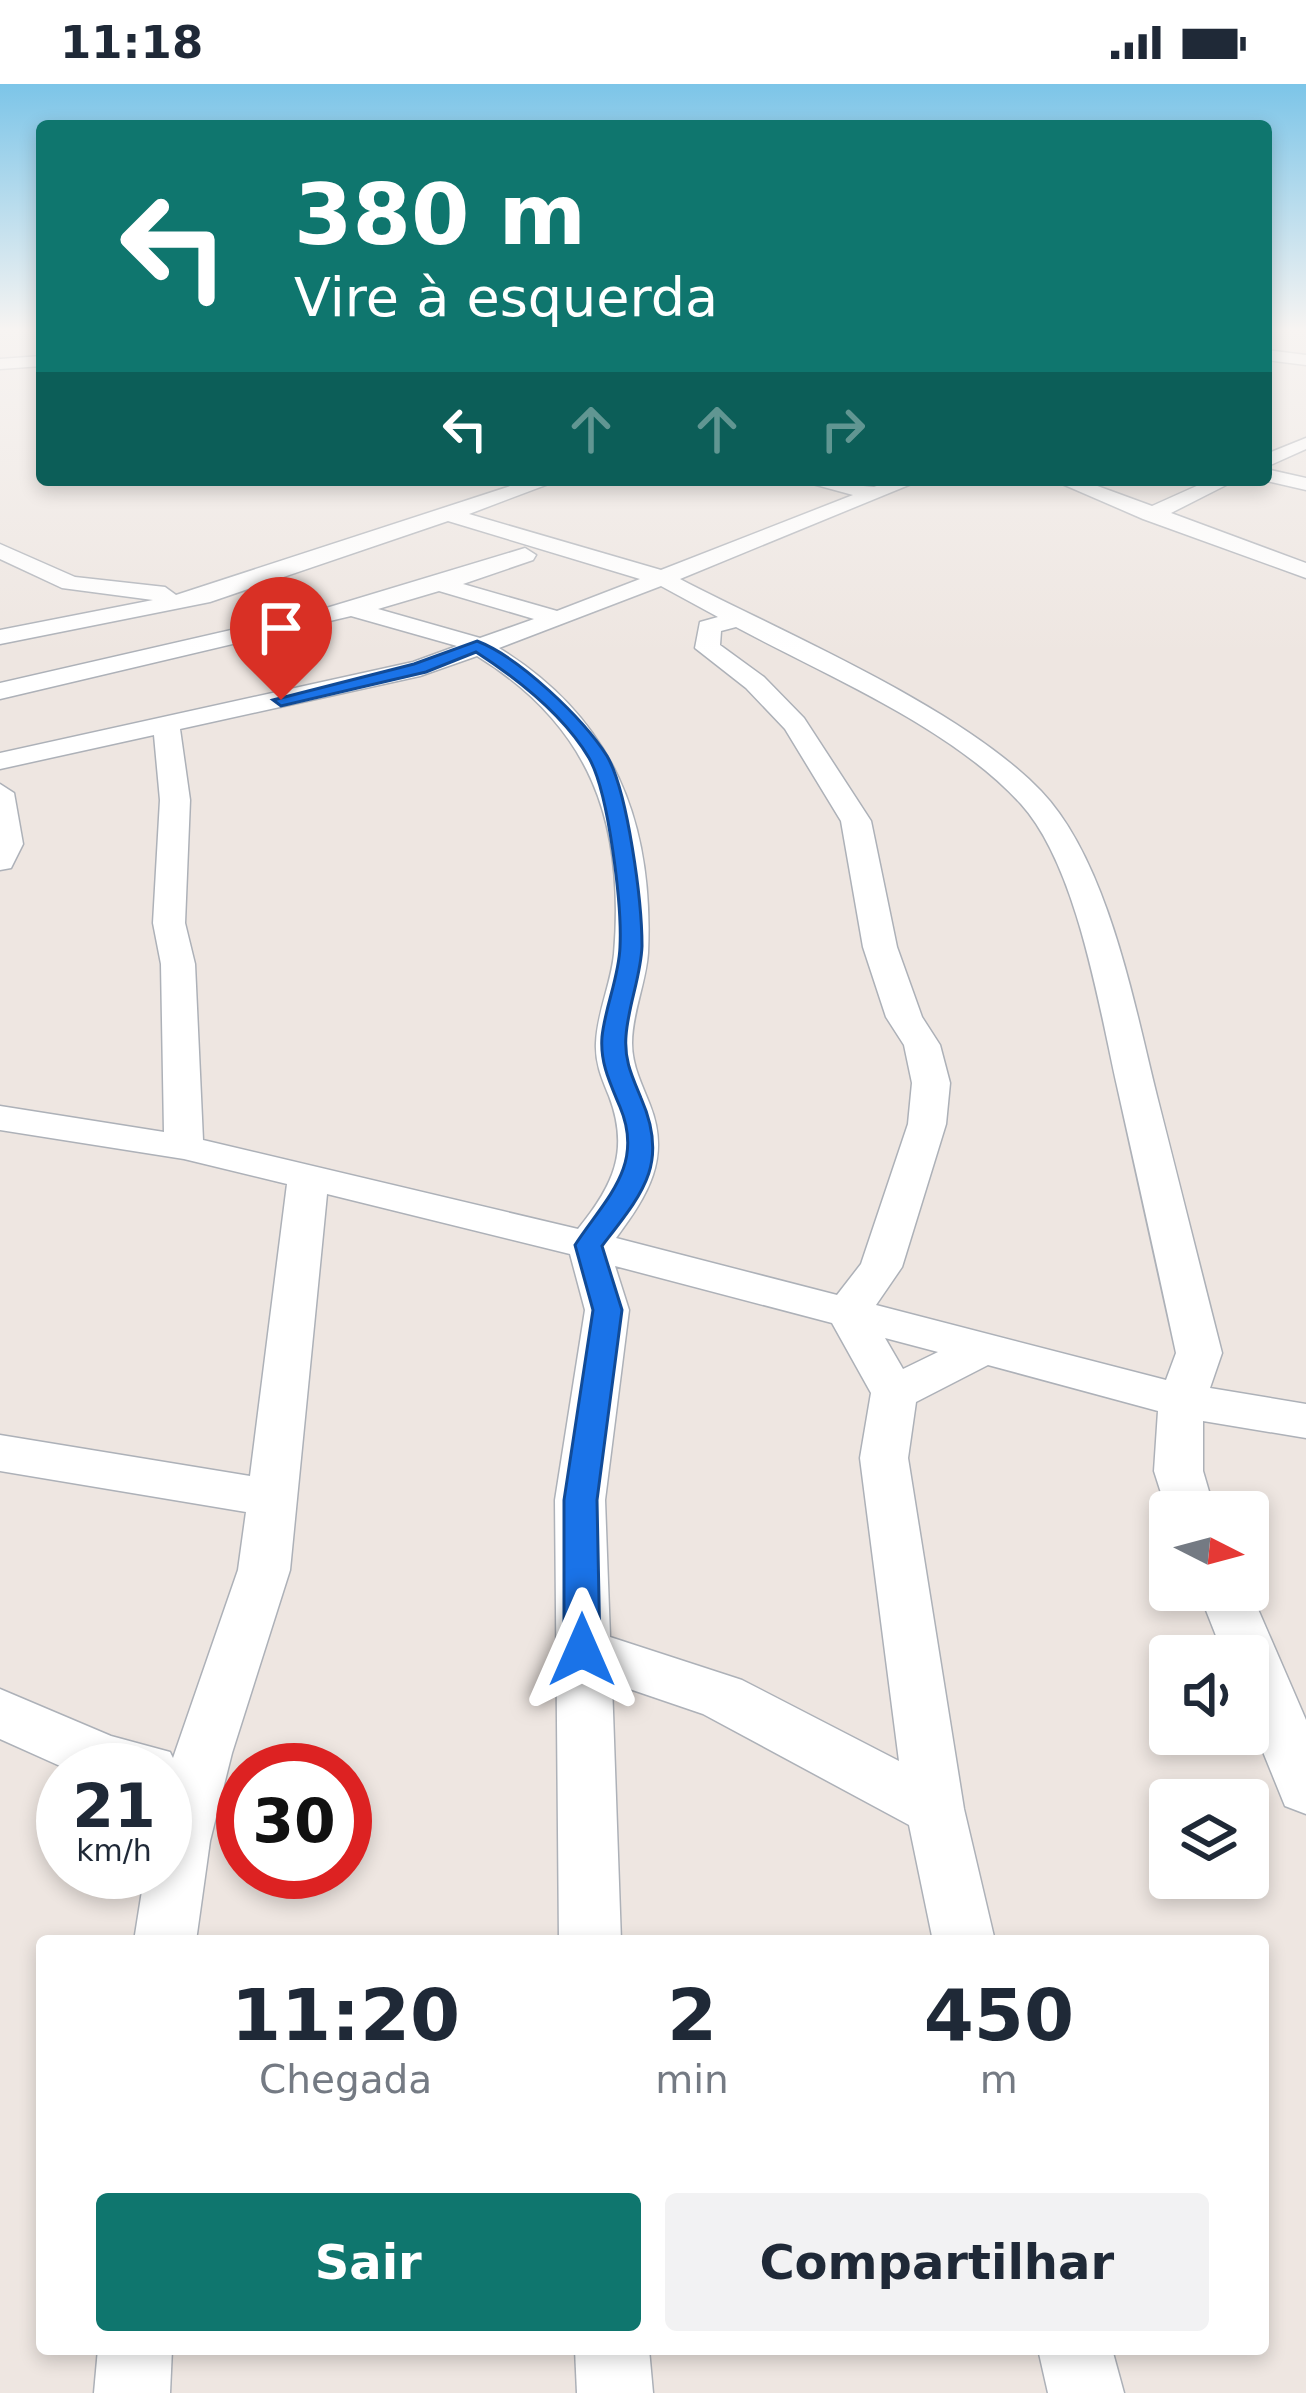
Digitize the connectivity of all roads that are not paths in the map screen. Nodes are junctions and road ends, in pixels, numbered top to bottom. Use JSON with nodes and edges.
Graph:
{"nodes":[{"id":1,"x":1305,"y":443,"type":"edge"},
{"id":2,"x":1272,"y":458,"type":"edge"},
{"id":3,"x":1272,"y":476,"type":"edge"},
{"id":4,"x":1306,"y":484,"type":"edge"},
{"id":5,"x":532,"y":486,"type":"edge"},
{"id":6,"x":839,"y":486,"type":"edge"},
{"id":7,"x":894,"y":486,"type":"edge"},
{"id":8,"x":1078,"y":486,"type":"edge"},
{"id":9,"x":1213,"y":486,"type":"edge"},
{"id":10,"x":876,"y":493,"type":"junction"},
{"id":11,"x":451,"y":515,"type":"junction"},
{"id":12,"x":1150,"y":515,"type":"junction"},
{"id":13,"x":530,"y":547,"type":"junction"},
{"id":14,"x":0,"y":551,"type":"edge"},
{"id":15,"x":1299,"y":564,"type":"edge"},
{"id":16,"x":662,"y":578,"type":"junction"},
{"id":17,"x":443,"y":585,"type":"junction"},
{"id":18,"x":202,"y":597,"type":"junction"},
{"id":19,"x":351,"y":609,"type":"junction"},
{"id":20,"x":137,"y":613,"type":"junction"},
{"id":21,"x":740,"y":618,"type":"junction"},
{"id":22,"x":558,"y":619,"type":"junction"},
{"id":23,"x":5,"y":631,"type":"edge"},
{"id":24,"x":477,"y":646,"type":"junction"},
{"id":25,"x":192,"y":647,"type":"junction"},
{"id":26,"x":0,"y":691,"type":"edge"},
{"id":27,"x":166,"y":725,"type":"junction"},
{"id":28,"x":0,"y":761,"type":"edge"},
{"id":29,"x":0,"y":794,"type":"edge"},
{"id":30,"x":0,"y":861,"type":"edge"},
{"id":31,"x":0,"y":1118,"type":"edge"},
{"id":32,"x":184,"y":1147,"type":"junction"},
{"id":33,"x":308,"y":1179,"type":"junction"},
{"id":34,"x":588,"y":1245,"type":"junction"},
{"id":35,"x":669,"y":1265,"type":"junction"},
{"id":36,"x":608,"y":1310,"type":"junction"},
{"id":37,"x":848,"y":1312,"type":"junction"},
{"id":38,"x":981,"y":1350,"type":"junction"},
{"id":39,"x":1199,"y":1353,"type":"junction"},
{"id":40,"x":894,"y":1394,"type":"junction"},
{"id":41,"x":1181,"y":1401,"type":"junction"},
{"id":42,"x":1292,"y":1417,"type":"edge"},
{"id":43,"x":0,"y":1453,"type":"edge"},
{"id":44,"x":1184,"y":1491,"type":"edge"},
{"id":45,"x":273,"y":1498,"type":"junction"},
{"id":46,"x":1232,"y":1611,"type":"edge"},
{"id":47,"x":582,"y":1650,"type":"junction"},
{"id":48,"x":0,"y":1713,"type":"edge"},
{"id":49,"x":68,"y":1743,"type":"edge"},
{"id":50,"x":185,"y":1743,"type":"edge"},
{"id":51,"x":1306,"y":1788,"type":"edge"},
{"id":52,"x":935,"y":1809,"type":"junction"},
{"id":53,"x":171,"y":1899,"type":"edge"},
{"id":54,"x":166,"y":1935,"type":"edge"},
{"id":55,"x":590,"y":1935,"type":"edge"},
{"id":56,"x":963,"y":1935,"type":"edge"},
{"id":57,"x":134,"y":2355,"type":"edge"},
{"id":58,"x":612,"y":2355,"type":"edge"},
{"id":59,"x":1076,"y":2355,"type":"edge"},
{"id":60,"x":131,"y":2393,"type":"edge"},
{"id":61,"x":615,"y":2393,"type":"edge"},
{"id":62,"x":1086,"y":2393,"type":"edge"}],
"edges":[{"from":1,"to":2,"type":"street"},
{"from":3,"to":4,"type":"street"},
{"from":5,"to":11,"type":"street"},
{"from":6,"to":10,"type":"street"},
{"from":7,"to":10,"type":"street"},
{"from":8,"to":12,"type":"street"},
{"from":9,"to":12,"type":"street"},
{"from":10,"to":16,"type":"street"},
{"from":11,"to":13,"type":"street"},
{"from":11,"to":18,"type":"street"},
{"from":12,"to":15,"type":"street"},
{"from":13,"to":16,"type":"street"},
{"from":13,"to":17,"type":"street"},
{"from":14,"to":18,"type":"street"},
{"from":16,"to":21,"type":"street"},
{"from":16,"to":22,"type":"street"},
{"from":17,"to":19,"type":"street"},
{"from":17,"to":22,"type":"street"},
{"from":18,"to":20,"type":"street"},
{"from":19,"to":24,"type":"street"},
{"from":19,"to":25,"type":"street"},
{"from":20,"to":23,"type":"street"},
{"from":20,"to":25,"type":"street"},
{"from":21,"to":37,"type":"street"},
{"from":21,"to":39,"type":"street"},
{"from":22,"to":24,"type":"street"},
{"from":24,"to":27,"type":"street"},
{"from":24,"to":34,"type":"street"},
{"from":25,"to":26,"type":"street"},
{"from":27,"to":28,"type":"street"},
{"from":27,"to":32,"type":"street"},
{"from":29,"to":30,"type":"street"},
{"from":31,"to":32,"type":"street"},
{"from":32,"to":33,"type":"street"},
{"from":33,"to":34,"type":"street"},
{"from":33,"to":45,"type":"street"},
{"from":34,"to":35,"type":"street"},
{"from":34,"to":36,"type":"street"},
{"from":35,"to":36,"type":"street"},
{"from":35,"to":37,"type":"street"},
{"from":36,"to":47,"type":"street"},
{"from":37,"to":38,"type":"street"},
{"from":37,"to":40,"type":"street"},
{"from":38,"to":40,"type":"street"},
{"from":38,"to":41,"type":"street"},
{"from":39,"to":41,"type":"street"},
{"from":39,"to":42,"type":"street"},
{"from":40,"to":52,"type":"street"},
{"from":41,"to":42,"type":"street"},
{"from":41,"to":44,"type":"street"},
{"from":43,"to":45,"type":"street"},
{"from":45,"to":50,"type":"street"},
{"from":46,"to":51,"type":"street"},
{"from":47,"to":52,"type":"street"},
{"from":47,"to":55,"type":"street"},
{"from":48,"to":49,"type":"street"},
{"from":52,"to":56,"type":"street"},
{"from":53,"to":54,"type":"street"},
{"from":57,"to":60,"type":"street"},
{"from":58,"to":61,"type":"street"},
{"from":59,"to":62,"type":"street"}]}
